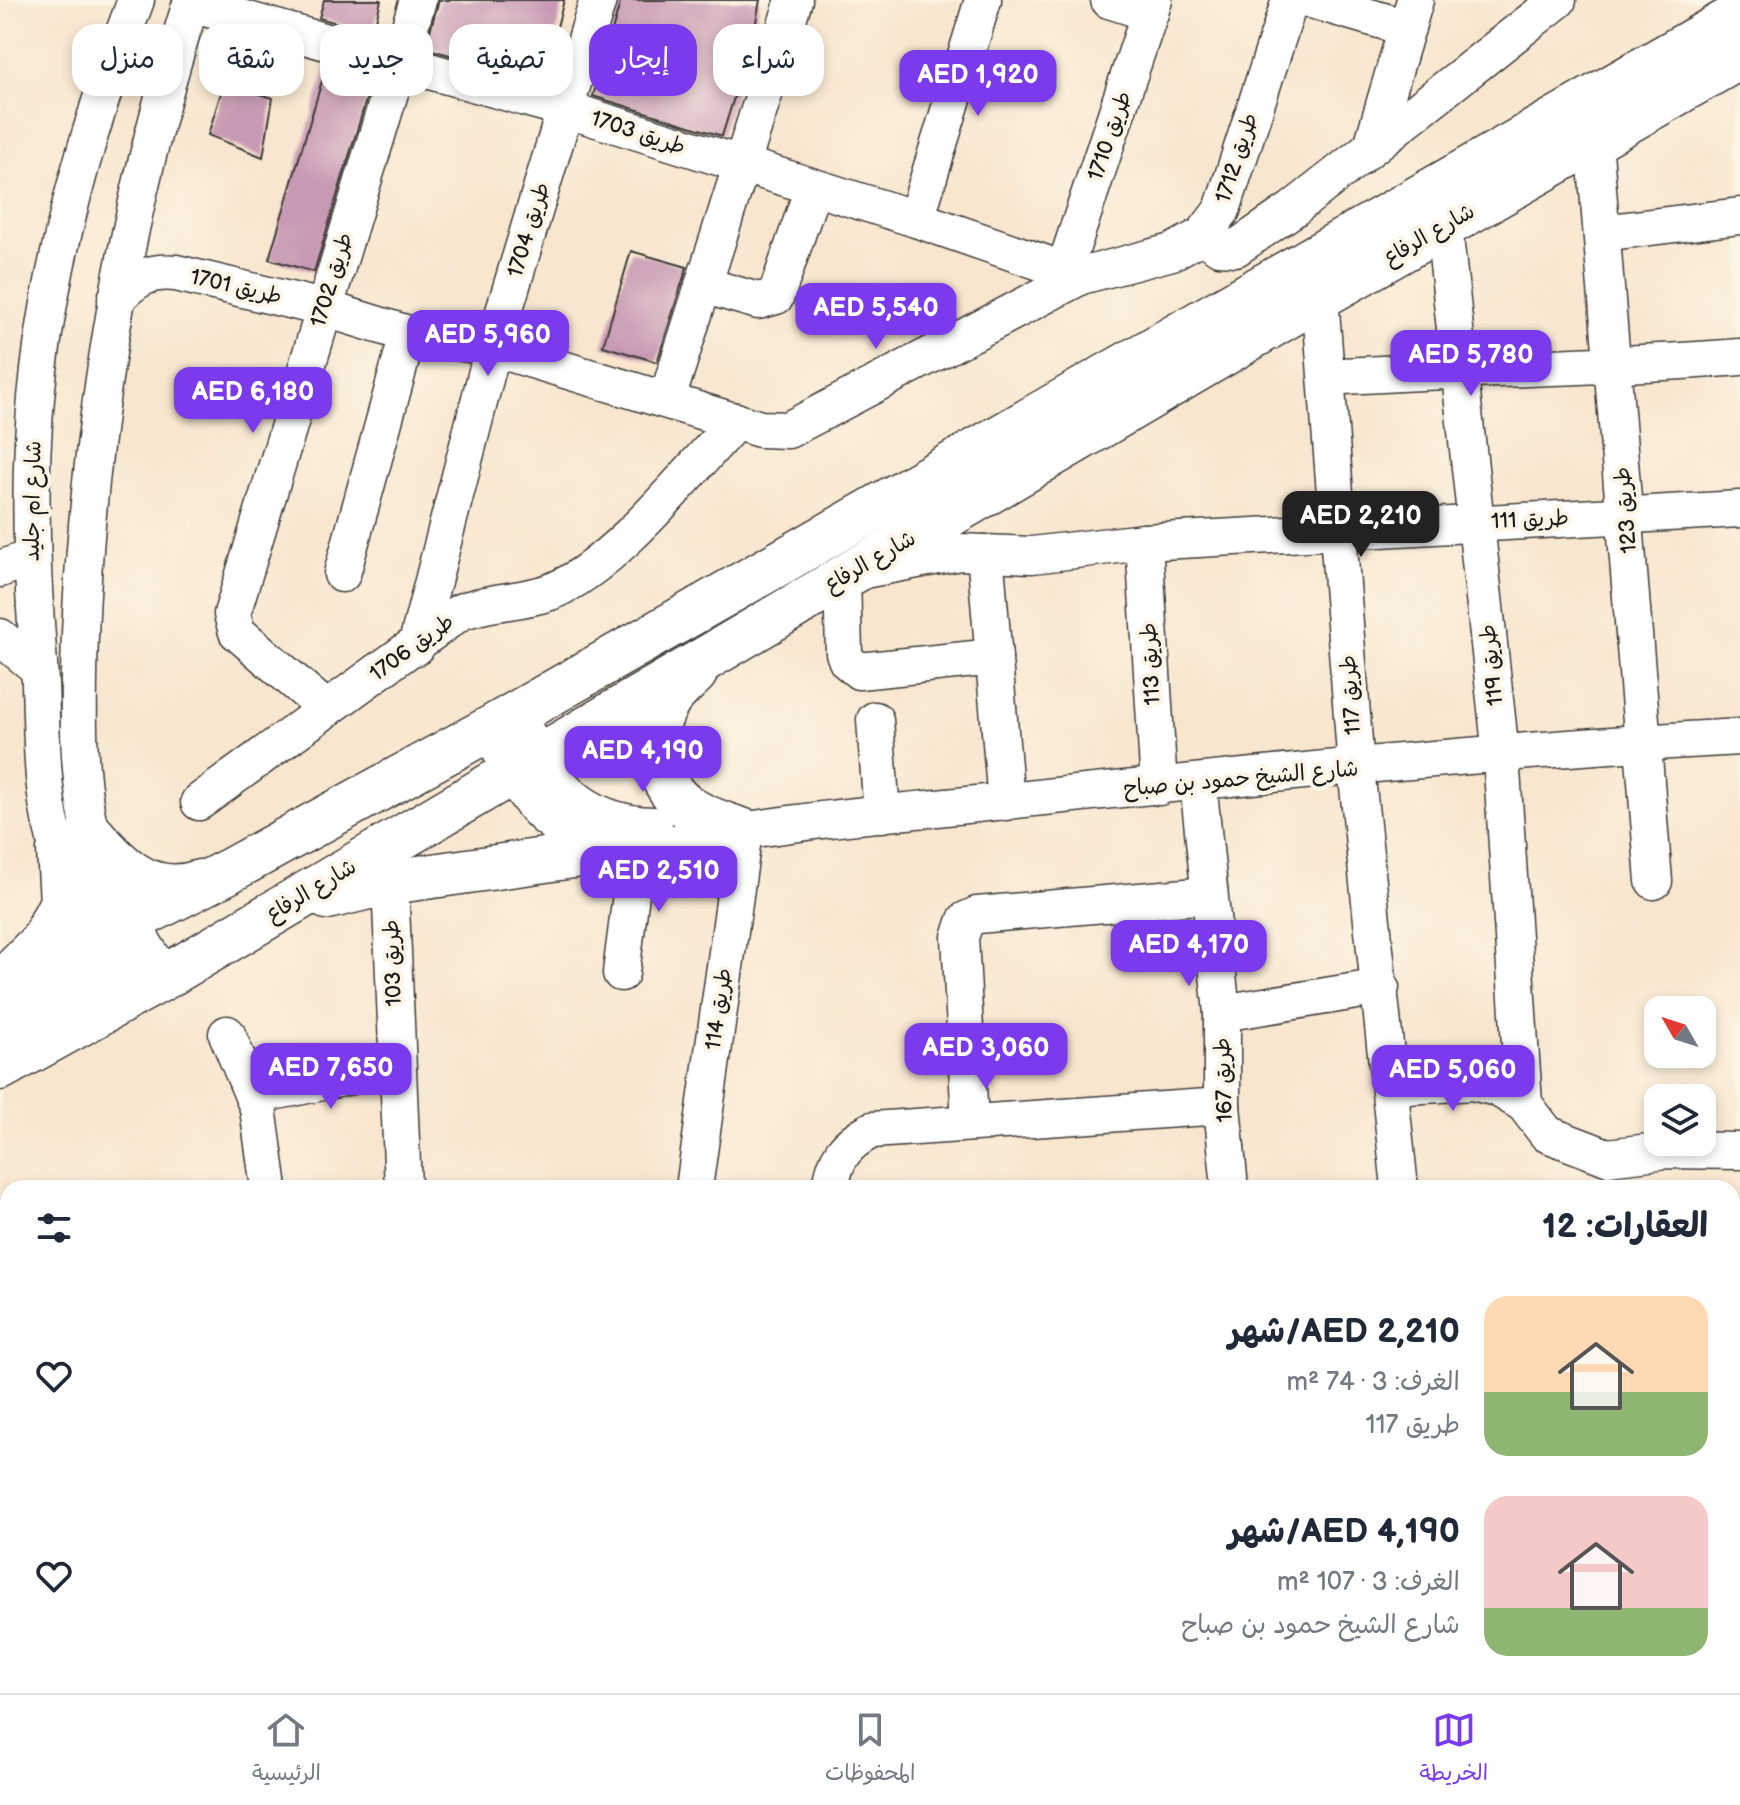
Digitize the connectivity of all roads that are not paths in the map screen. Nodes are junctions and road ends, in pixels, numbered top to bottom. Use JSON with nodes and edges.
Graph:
{"nodes":[{"id":1,"x":136,"y":0,"type":"edge"},
{"id":2,"x":418,"y":0,"type":"edge"},
{"id":3,"x":598,"y":0,"type":"edge"},
{"id":4,"x":794,"y":0,"type":"edge"},
{"id":5,"x":983,"y":0,"type":"edge"},
{"id":6,"x":1109,"y":0,"type":"edge"},
{"id":7,"x":1290,"y":0,"type":"edge"},
{"id":8,"x":1311,"y":0,"type":"edge"},
{"id":9,"x":1558,"y":0,"type":"edge"},
{"id":10,"x":192,"y":2,"type":"edge"},
{"id":11,"x":1152,"y":6,"type":"edge"},
{"id":12,"x":1411,"y":14,"type":"edge"},
{"id":13,"x":1740,"y":14,"type":"edge"},
{"id":14,"x":410,"y":24,"type":"edge"},
{"id":15,"x":320,"y":40,"type":"edge"},
{"id":16,"x":1740,"y":57,"type":"edge"},
{"id":17,"x":433,"y":73,"type":"edge"},
{"id":18,"x":388,"y":96,"type":"edge"},
{"id":19,"x":565,"y":109,"type":"junction"},
{"id":20,"x":1594,"y":140,"type":"junction"},
{"id":21,"x":1372,"y":146,"type":"junction"},
{"id":22,"x":741,"y":167,"type":"junction"},
{"id":23,"x":813,"y":188,"type":"junction"},
{"id":24,"x":1740,"y":216,"type":"edge"},
{"id":25,"x":916,"y":219,"type":"junction"},
{"id":26,"x":1444,"y":227,"type":"junction"},
{"id":27,"x":1602,"y":233,"type":"junction"},
{"id":28,"x":1203,"y":235,"type":"junction"},
{"id":29,"x":1072,"y":274,"type":"junction"},
{"id":30,"x":703,"y":285,"type":"junction"},
{"id":31,"x":1320,"y":297,"type":"junction"},
{"id":32,"x":116,"y":299,"type":"junction"},
{"id":33,"x":323,"y":308,"type":"junction"},
{"id":34,"x":408,"y":334,"type":"junction"},
{"id":35,"x":493,"y":348,"type":"junction"},
{"id":36,"x":1740,"y":357,"type":"edge"},
{"id":37,"x":1460,"y":368,"type":"junction"},
{"id":38,"x":1614,"y":368,"type":"junction"},
{"id":39,"x":1327,"y":377,"type":"junction"},
{"id":40,"x":667,"y":399,"type":"junction"},
{"id":41,"x":736,"y":421,"type":"junction"},
{"id":42,"x":1740,"y":509,"type":"edge"},
{"id":43,"x":1626,"y":515,"type":"junction"},
{"id":44,"x":1478,"y":523,"type":"junction"},
{"id":45,"x":1340,"y":530,"type":"junction"},
{"id":46,"x":1144,"y":542,"type":"junction"},
{"id":47,"x":985,"y":553,"type":"junction"},
{"id":48,"x":15,"y":564,"type":"edge"},
{"id":49,"x":342,"y":574,"type":"dead end"},
{"id":50,"x":848,"y":575,"type":"junction"},
{"id":51,"x":0,"y":637,"type":"edge"},
{"id":52,"x":416,"y":647,"type":"junction"},
{"id":53,"x":722,"y":647,"type":"junction"},
{"id":54,"x":994,"y":657,"type":"junction"},
{"id":55,"x":39,"y":669,"type":"junction"},
{"id":56,"x":325,"y":708,"type":"junction"},
{"id":57,"x":875,"y":720,"type":"dead end"},
{"id":58,"x":503,"y":722,"type":"junction"},
{"id":59,"x":1740,"y":737,"type":"edge"},
{"id":60,"x":1644,"y":742,"type":"junction"},
{"id":61,"x":1501,"y":755,"type":"junction"},
{"id":62,"x":525,"y":765,"type":"junction"},
{"id":63,"x":1356,"y":768,"type":"junction"},
{"id":64,"x":1198,"y":782,"type":"junction"},
{"id":65,"x":1159,"y":787,"type":"junction"},
{"id":66,"x":199,"y":802,"type":"dead end"},
{"id":67,"x":1006,"y":802,"type":"junction"},
{"id":68,"x":882,"y":814,"type":"junction"},
{"id":69,"x":744,"y":831,"type":"junction"},
{"id":70,"x":74,"y":841,"type":"junction"},
{"id":71,"x":637,"y":847,"type":"junction"},
{"id":72,"x":229,"y":871,"type":"junction"},
{"id":73,"x":1654,"y":881,"type":"dead end"},
{"id":74,"x":390,"y":882,"type":"junction"},
{"id":75,"x":1209,"y":895,"type":"junction"},
{"id":76,"x":286,"y":906,"type":"junction"},
{"id":77,"x":118,"y":936,"type":"junction"},
{"id":78,"x":621,"y":973,"type":"dead end"},
{"id":79,"x":157,"y":982,"type":"junction"},
{"id":80,"x":0,"y":984,"type":"edge"},
{"id":81,"x":1381,"y":987,"type":"junction"},
{"id":82,"x":1222,"y":1013,"type":"junction"},
{"id":83,"x":0,"y":1029,"type":"edge"},
{"id":84,"x":227,"y":1034,"type":"dead end"},
{"id":85,"x":397,"y":1067,"type":"junction"},
{"id":86,"x":0,"y":1068,"type":"edge"},
{"id":87,"x":1390,"y":1087,"type":"junction"},
{"id":88,"x":253,"y":1096,"type":"junction"},
{"id":89,"x":1524,"y":1104,"type":"junction"},
{"id":90,"x":1222,"y":1106,"type":"junction"},
{"id":91,"x":970,"y":1122,"type":"junction"},
{"id":92,"x":1740,"y":1151,"type":"edge"},
{"id":93,"x":268,"y":1180,"type":"edge"},
{"id":94,"x":400,"y":1180,"type":"edge"},
{"id":95,"x":695,"y":1180,"type":"edge"},
{"id":96,"x":832,"y":1180,"type":"edge"},
{"id":97,"x":1229,"y":1180,"type":"edge"},
{"id":98,"x":1399,"y":1180,"type":"edge"}],
"edges":[{"from":1,"to":48,"type":"street","name":"شارع ام جليد"},
{"from":2,"to":14,"type":"street","name":"طريق 1702"},
{"from":3,"to":19,"type":"street","name":"طريق 1704"},
{"from":4,"to":22,"type":"street"},
{"from":5,"to":25,"type":"street"},
{"from":6,"to":11,"type":"street"},
{"from":7,"to":28,"type":"street","name":"طريق 1712"},
{"from":8,"to":12,"type":"street"},
{"from":9,"to":21,"type":"street"},
{"from":10,"to":15,"type":"street","name":"طريق 1703"},
{"from":10,"to":32,"type":"street","name":"شارع ام جليد"},
{"from":11,"to":29,"type":"street","name":"طريق 1710"},
{"from":12,"to":21,"type":"street"},
{"from":13,"to":58,"type":"main road","name":"شارع الرفاع"},
{"from":16,"to":20,"type":"main road","name":"شارع الرفاع"},
{"from":17,"to":19,"type":"street","name":"طريق 1703"},
{"from":18,"to":33,"type":"street","name":"طريق 1702"},
{"from":19,"to":22,"type":"street","name":"طريق 1703"},
{"from":19,"to":35,"type":"street","name":"طريق 1704"},
{"from":20,"to":26,"type":"main road","name":"شارع الرفاع"},
{"from":20,"to":27,"type":"street","name":"طريق 123"},
{"from":21,"to":28,"type":"street"},
{"from":22,"to":23,"type":"street","name":"طريق 1703"},
{"from":22,"to":30,"type":"street"},
{"from":23,"to":25,"type":"street","name":"طريق 1703"},
{"from":23,"to":30,"type":"street"},
{"from":24,"to":27,"type":"street"},
{"from":25,"to":29,"type":"street","name":"طريق 1703"},
{"from":26,"to":31,"type":"main road","name":"شارع الرفاع"},
{"from":26,"to":37,"type":"street","name":"طريق 119"},
{"from":27,"to":38,"type":"street","name":"طريق 123"},
{"from":28,"to":29,"type":"street","name":"طريق 1712"},
{"from":29,"to":41,"type":"street","name":"طريق 1712"},
{"from":30,"to":40,"type":"street"},
{"from":31,"to":39,"type":"street","name":"طريق 117"},
{"from":31,"to":50,"type":"main road","name":"شارع الرفاع"},
{"from":32,"to":33,"type":"street","name":"طريق 1701"},
{"from":32,"to":70,"type":"street","name":"شارع ام جليد"},
{"from":33,"to":34,"type":"street","name":"طريق 1701"},
{"from":33,"to":56,"type":"street","name":"طريق 1702"},
{"from":34,"to":35,"type":"street","name":"طريق 1701"},
{"from":34,"to":49,"type":"street"},
{"from":35,"to":40,"type":"street","name":"طريق 1701"},
{"from":35,"to":52,"type":"street","name":"طريق 1704"},
{"from":36,"to":38,"type":"street"},
{"from":37,"to":38,"type":"street"},
{"from":37,"to":39,"type":"street"},
{"from":37,"to":44,"type":"street","name":"طريق 119"},
{"from":38,"to":43,"type":"street","name":"طريق 123"},
{"from":39,"to":45,"type":"street","name":"طريق 117"},
{"from":40,"to":41,"type":"street","name":"طريق 1701"},
{"from":41,"to":52,"type":"street","name":"طريق 1706"},
{"from":42,"to":43,"type":"street","name":"طريق 111"},
{"from":43,"to":44,"type":"street","name":"طريق 111"},
{"from":43,"to":60,"type":"street","name":"طريق 123"},
{"from":44,"to":45,"type":"street","name":"طريق 111"},
{"from":44,"to":61,"type":"street","name":"طريق 119"},
{"from":45,"to":46,"type":"street","name":"طريق 111"},
{"from":45,"to":63,"type":"street","name":"طريق 117"},
{"from":46,"to":47,"type":"street","name":"طريق 111"},
{"from":46,"to":65,"type":"street","name":"طريق 113"},
{"from":47,"to":50,"type":"street","name":"طريق 111"},
{"from":47,"to":54,"type":"street"},
{"from":48,"to":55,"type":"street","name":"شارع ام جليد"},
{"from":50,"to":53,"type":"main road","name":"شارع الرفاع"},
{"from":50,"to":54,"type":"street"},
{"from":51,"to":55,"type":"street"},
{"from":52,"to":56,"type":"street","name":"طريق 1706"},
{"from":53,"to":62,"type":"main road","name":"شارع الرفاع"},
{"from":53,"to":69,"type":"main road"},
{"from":54,"to":67,"type":"street"},
{"from":55,"to":70,"type":"street","name":"شارع ام جليد"},
{"from":56,"to":66,"type":"street","name":"طريق 1706"},
{"from":57,"to":68,"type":"street"},
{"from":58,"to":62,"type":"street","name":"شارع الشيخ حمود بن صباح"},
{"from":58,"to":72,"type":"main road","name":"شارع الرفاع"},
{"from":59,"to":60,"type":"street","name":"شارع الشيخ حمود بن صباح"},
{"from":60,"to":61,"type":"street","name":"شارع الشيخ حمود بن صباح"},
{"from":60,"to":73,"type":"street","name":"طريق 123"},
{"from":61,"to":63,"type":"street","name":"شارع الشيخ حمود بن صباح"},
{"from":61,"to":89,"type":"street","name":"طريق 119"},
{"from":62,"to":69,"type":"street","name":"شارع الشيخ حمود بن صباح"},
{"from":62,"to":71,"type":"street","name":"شارع الشيخ حمود بن صباح"},
{"from":62,"to":76,"type":"main road","name":"شارع الرفاع"},
{"from":63,"to":64,"type":"street","name":"شارع الشيخ حمود بن صباح"},
{"from":63,"to":81,"type":"street","name":"طريق 117"},
{"from":64,"to":65,"type":"street","name":"شارع الشيخ حمود بن صباح"},
{"from":64,"to":75,"type":"street","name":"طريق 167"},
{"from":65,"to":67,"type":"street","name":"شارع الشيخ حمود بن صباح"},
{"from":67,"to":68,"type":"street","name":"شارع الشيخ حمود بن صباح"},
{"from":68,"to":69,"type":"street","name":"شارع الشيخ حمود بن صباح"},
{"from":69,"to":71,"type":"street","name":"شارع الشيخ حمود بن صباح"},
{"from":69,"to":95,"type":"street","name":"طريق 114"},
{"from":70,"to":72,"type":"main road"},
{"from":70,"to":77,"type":"street","name":"شارع ام جليد"},
{"from":70,"to":80,"type":"main road"},
{"from":71,"to":74,"type":"main road"},
{"from":71,"to":78,"type":"street"},
{"from":72,"to":77,"type":"main road","name":"شارع الرفاع"},
{"from":74,"to":76,"type":"main road"},
{"from":74,"to":85,"type":"street","name":"طريق 103"},
{"from":75,"to":82,"type":"street","name":"طريق 167"},
{"from":75,"to":91,"type":"street"},
{"from":76,"to":79,"type":"main road","name":"شارع الرفاع"},
{"from":77,"to":79,"type":"street","name":"شارع ام جليد"},
{"from":77,"to":80,"type":"main road","name":"شارع الرفاع"},
{"from":77,"to":83,"type":"main road"},
{"from":79,"to":86,"type":"main road","name":"شارع الرفاع"},
{"from":81,"to":82,"type":"street"},
{"from":81,"to":87,"type":"street","name":"طريق 117"},
{"from":82,"to":90,"type":"street","name":"طريق 167"},
{"from":84,"to":88,"type":"street"},
{"from":85,"to":88,"type":"street"},
{"from":85,"to":94,"type":"street","name":"طريق 103"},
{"from":87,"to":89,"type":"street"},
{"from":87,"to":98,"type":"street","name":"طريق 117"},
{"from":88,"to":93,"type":"street"},
{"from":89,"to":92,"type":"street"},
{"from":90,"to":91,"type":"street"},
{"from":90,"to":97,"type":"street","name":"طريق 167"},
{"from":91,"to":96,"type":"street"}]}
